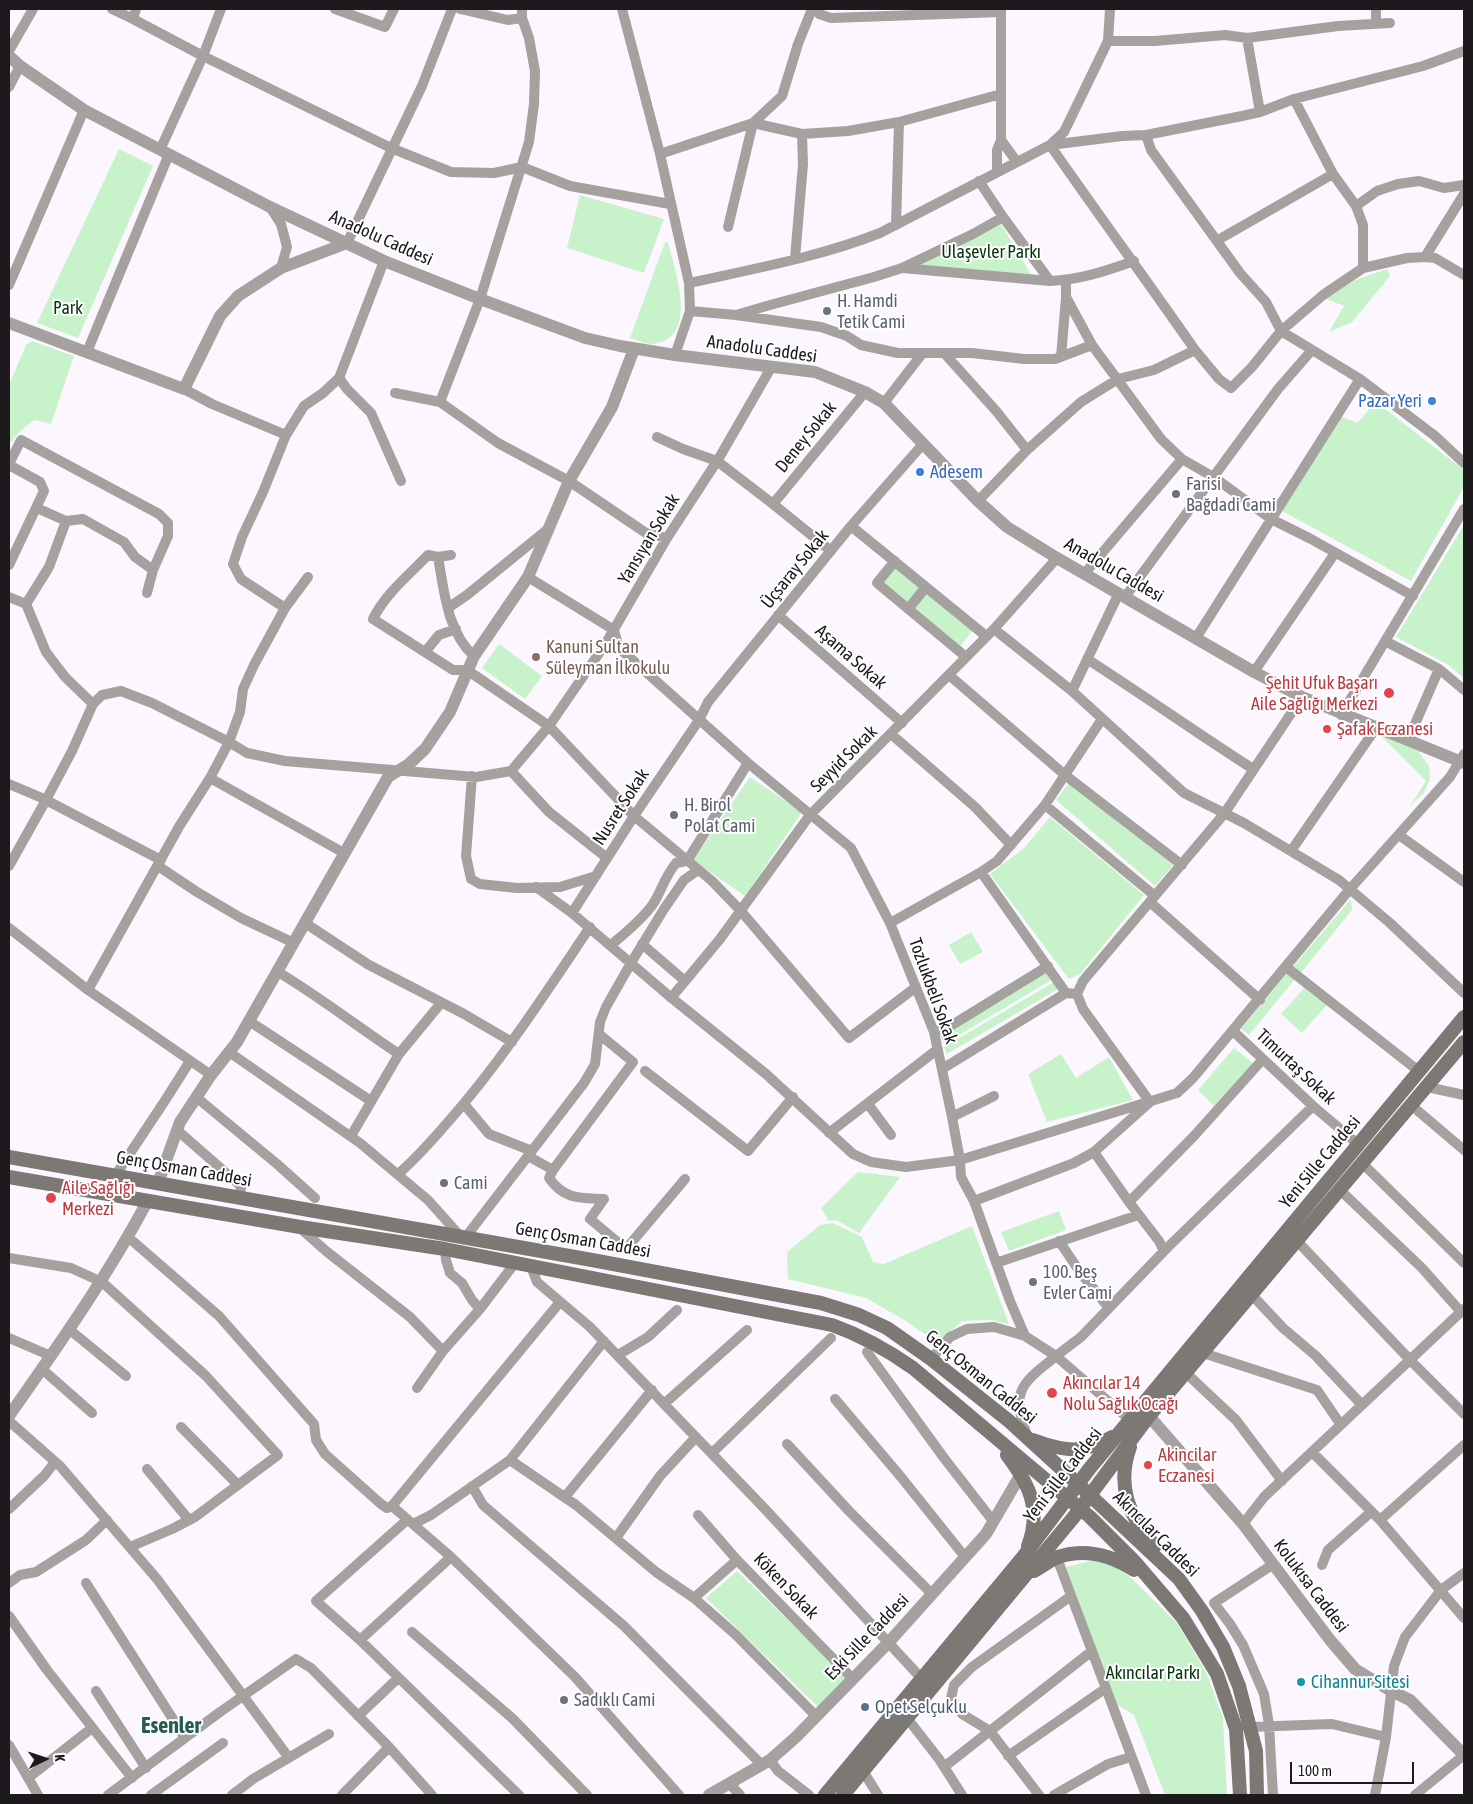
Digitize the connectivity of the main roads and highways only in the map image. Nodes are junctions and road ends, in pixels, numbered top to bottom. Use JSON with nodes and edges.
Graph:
{"nodes":[{"id":1,"x":1464,"y":1017,"type":"edge"},
{"id":2,"x":1464,"y":1042,"type":"edge"},
{"id":3,"x":9,"y":1157,"type":"edge"},
{"id":4,"x":9,"y":1176,"type":"edge"},
{"id":5,"x":1128,"y":1433,"type":"junction"},
{"id":6,"x":995,"y":1438,"type":"junction"},
{"id":7,"x":1028,"y":1439,"type":"junction"},
{"id":8,"x":1078,"y":1484,"type":"junction"},
{"id":9,"x":1091,"y":1496,"type":"junction"},
{"id":10,"x":1068,"y":1498,"type":"junction"},
{"id":11,"x":1081,"y":1509,"type":"junction"},
{"id":12,"x":1023,"y":1557,"type":"junction"},
{"id":13,"x":1025,"y":1577,"type":"junction"},
{"id":14,"x":1179,"y":1579,"type":"junction"},
{"id":15,"x":1155,"y":1585,"type":"junction"},
{"id":16,"x":825,"y":1795,"type":"edge"},
{"id":17,"x":843,"y":1795,"type":"edge"},
{"id":18,"x":1240,"y":1795,"type":"edge"},
{"id":19,"x":1258,"y":1795,"type":"edge"}],
"edges":[{"from":1,"to":5,"type":"main road","name":"Yeni Sille Caddesi"},
{"from":2,"to":5,"type":"main road","name":"Yeni Sille Caddesi"},
{"from":3,"to":7,"type":"main road","name":"Genç Osman Caddesi"},
{"from":4,"to":6,"type":"main road","name":"Genç Osman Caddesi"},
{"from":5,"to":7,"type":"main road"},
{"from":5,"to":8,"type":"main road","name":"Yeni Sille Caddesi"},
{"from":5,"to":9,"type":"main road","name":"Yeni Sille Caddesi"},
{"from":5,"to":14,"type":"main road"},
{"from":6,"to":10,"type":"main road","name":"Genç Osman Caddesi"},
{"from":6,"to":12,"type":"main road"},
{"from":7,"to":8,"type":"main road","name":"Genç Osman Caddesi"},
{"from":8,"to":9,"type":"main road","name":"Genç Osman Caddesi"},
{"from":8,"to":10,"type":"main road","name":"Yeni Sille Caddesi"},
{"from":9,"to":11,"type":"main road","name":"Yeni Sille Caddesi"},
{"from":9,"to":14,"type":"main road","name":"Akıncılar Caddesi"},
{"from":10,"to":11,"type":"main road","name":"Genç Osman Caddesi"},
{"from":10,"to":12,"type":"main road","name":"Yeni Sille Caddesi"},
{"from":11,"to":13,"type":"main road","name":"Yeni Sille Caddesi"},
{"from":11,"to":15,"type":"main road","name":"Akıncılar Caddesi"},
{"from":12,"to":16,"type":"main road","name":"Yeni Sille Caddesi"},
{"from":13,"to":15,"type":"main road"},
{"from":13,"to":17,"type":"main road","name":"Yeni Sille Caddesi"},
{"from":14,"to":19,"type":"main road","name":"Akıncılar Caddesi"},
{"from":15,"to":18,"type":"main road","name":"Akıncılar Caddesi"}]}
